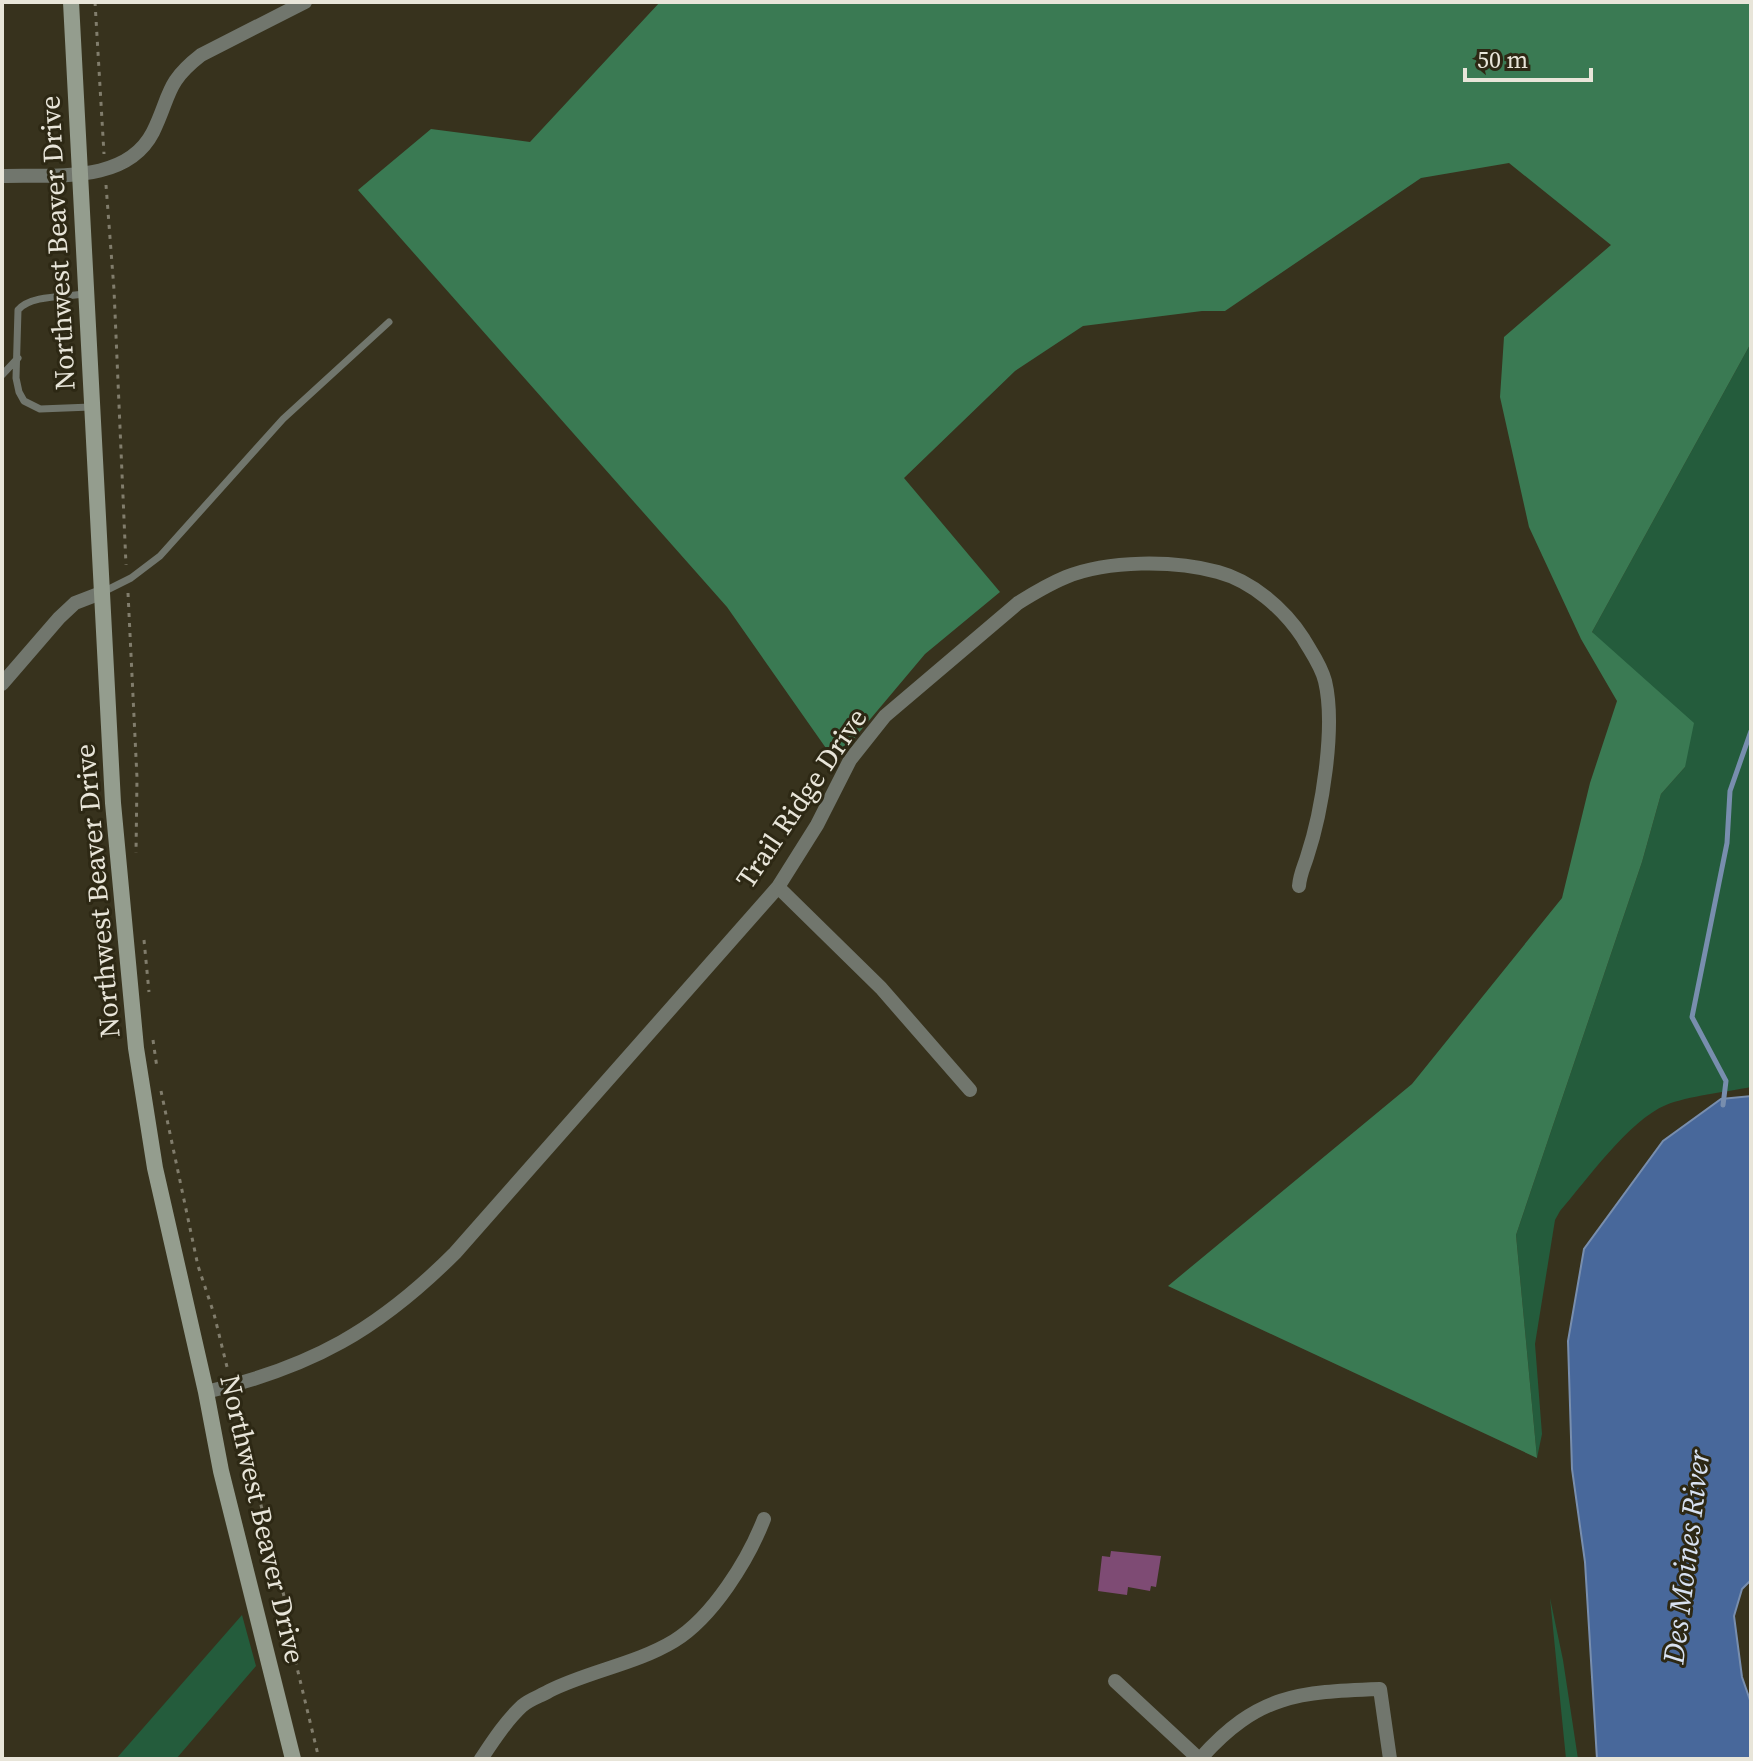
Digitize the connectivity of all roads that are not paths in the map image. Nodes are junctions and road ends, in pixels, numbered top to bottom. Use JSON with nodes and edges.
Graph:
{"nodes":[{"id":1,"x":71,"y":2,"type":"edge"},
{"id":2,"x":305,"y":2,"type":"edge"},
{"id":3,"x":80,"y":173,"type":"junction"},
{"id":4,"x":2,"y":176,"type":"edge"},
{"id":5,"x":86,"y":294,"type":"junction"},
{"id":6,"x":389,"y":322,"type":"dead end"},
{"id":7,"x":18,"y":358,"type":"junction"},
{"id":8,"x":2,"y":375,"type":"edge"},
{"id":9,"x":92,"y":407,"type":"junction"},
{"id":10,"x":101,"y":593,"type":"junction"},
{"id":11,"x":2,"y":684,"type":"edge"},
{"id":12,"x":1299,"y":886,"type":"dead end"},
{"id":13,"x":778,"y":887,"type":"junction"},
{"id":14,"x":970,"y":1090,"type":"dead end"},
{"id":15,"x":206,"y":1392,"type":"junction"},
{"id":16,"x":764,"y":1519,"type":"dead end"},
{"id":17,"x":1115,"y":1681,"type":"dead end"},
{"id":18,"x":293,"y":1759,"type":"edge"},
{"id":19,"x":481,"y":1759,"type":"edge"},
{"id":20,"x":1200,"y":1759,"type":"edge"},
{"id":21,"x":1390,"y":1759,"type":"edge"}],
"edges":[{"from":1,"to":3,"type":"main road","name":"Northwest Beaver Drive"},
{"from":2,"to":3,"type":"street"},
{"from":3,"to":4,"type":"street"},
{"from":3,"to":5,"type":"main road","name":"Northwest Beaver Drive"},
{"from":5,"to":7,"type":"lane"},
{"from":5,"to":9,"type":"main road","name":"Northwest Beaver Drive"},
{"from":6,"to":10,"type":"lane"},
{"from":7,"to":8,"type":"lane"},
{"from":7,"to":9,"type":"lane"},
{"from":9,"to":10,"type":"main road","name":"Northwest Beaver Drive"},
{"from":10,"to":11,"type":"street"},
{"from":10,"to":15,"type":"main road","name":"Northwest Beaver Drive"},
{"from":12,"to":13,"type":"street","name":"Trail Ridge Drive"},
{"from":13,"to":14,"type":"street"},
{"from":13,"to":15,"type":"street","name":"Trail Ridge Drive"},
{"from":15,"to":18,"type":"main road","name":"Northwest Beaver Drive"},
{"from":16,"to":19,"type":"street"},
{"from":17,"to":20,"type":"street"},
{"from":20,"to":21,"type":"street"}]}
